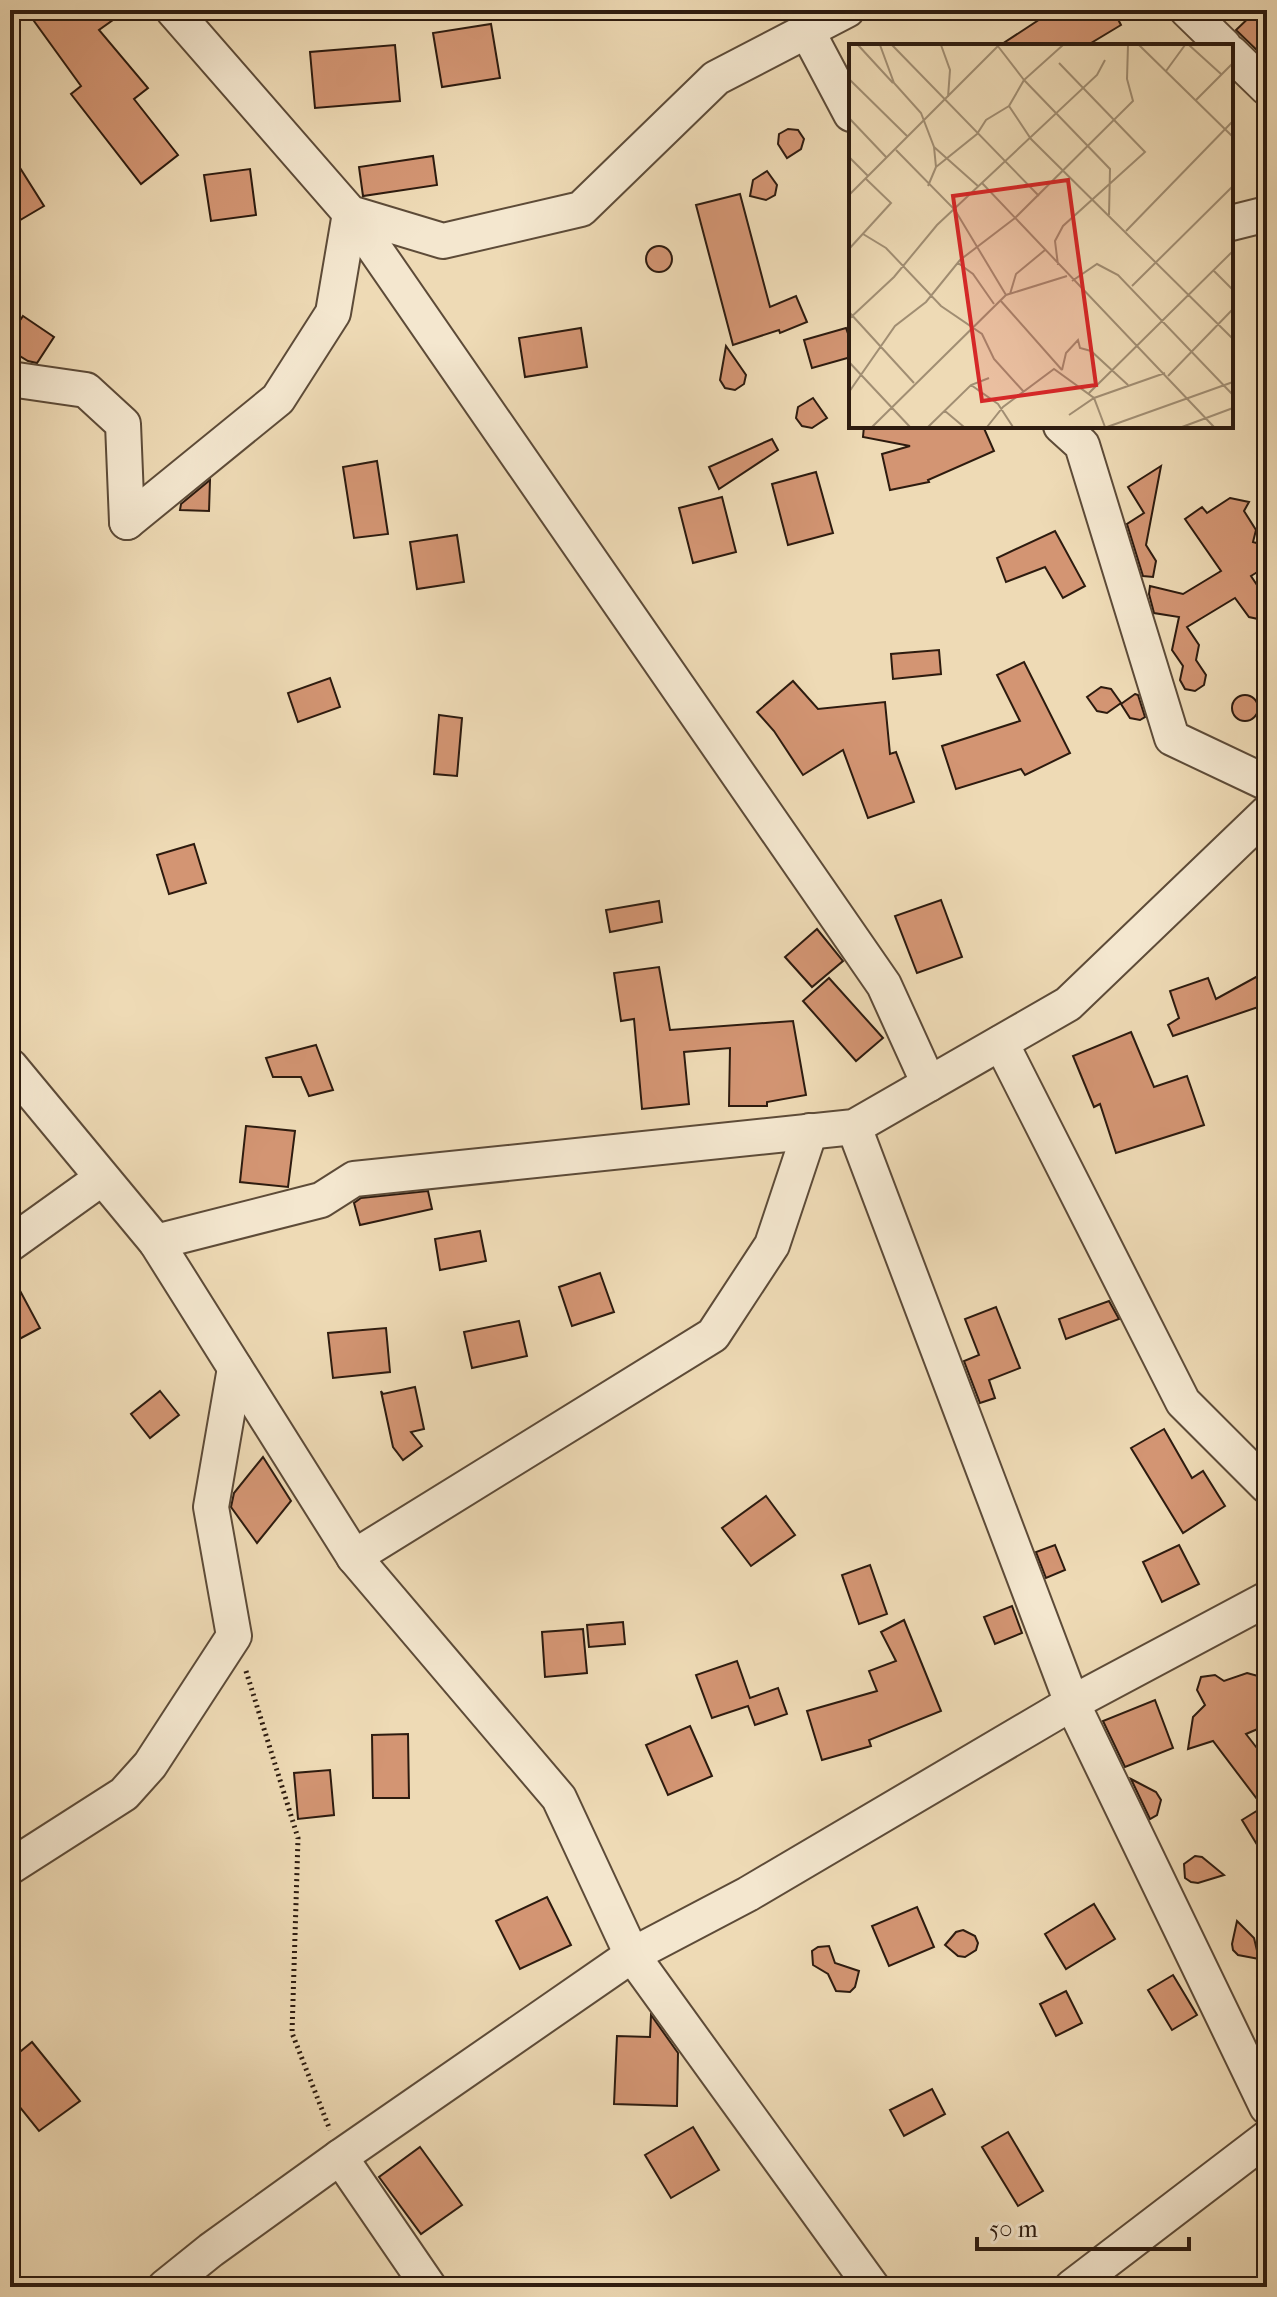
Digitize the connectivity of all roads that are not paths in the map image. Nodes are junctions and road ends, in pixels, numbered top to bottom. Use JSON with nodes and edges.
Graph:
{"nodes":[{"id":1,"x":173,"y":10,"type":"edge"},
{"id":2,"x":847,"y":10,"type":"edge"},
{"id":3,"x":1187,"y":10,"type":"edge"},
{"id":4,"x":807,"y":31,"type":"junction"},
{"id":5,"x":1222,"y":44,"type":"edge"},
{"id":6,"x":1233,"y":55,"type":"edge"},
{"id":7,"x":1267,"y":88,"type":"edge"},
{"id":8,"x":849,"y":110,"type":"edge"},
{"id":9,"x":350,"y":213,"type":"junction"},
{"id":10,"x":1267,"y":214,"type":"edge"},
{"id":11,"x":1233,"y":222,"type":"edge"},
{"id":12,"x":10,"y":379,"type":"edge"},
{"id":13,"x":1063,"y":428,"type":"edge"},
{"id":14,"x":1267,"y":783,"type":"edge"},
{"id":15,"x":1267,"y":813,"type":"edge"},
{"id":16,"x":1001,"y":1043,"type":"junction"},
{"id":17,"x":10,"y":1066,"type":"edge"},
{"id":18,"x":929,"y":1084,"type":"junction"},
{"id":19,"x":854,"y":1127,"type":"junction"},
{"id":20,"x":810,"y":1131,"type":"junction"},
{"id":21,"x":102,"y":1178,"type":"junction"},
{"id":22,"x":156,"y":1242,"type":"junction"},
{"id":23,"x":10,"y":1244,"type":"edge"},
{"id":24,"x":235,"y":1368,"type":"junction"},
{"id":25,"x":1267,"y":1486,"type":"edge"},
{"id":26,"x":354,"y":1557,"type":"junction"},
{"id":27,"x":1267,"y":1599,"type":"edge"},
{"id":28,"x":1072,"y":1703,"type":"junction"},
{"id":29,"x":10,"y":1867,"type":"edge"},
{"id":30,"x":632,"y":1955,"type":"junction"},
{"id":31,"x":1267,"y":2107,"type":"edge"},
{"id":32,"x":1267,"y":2138,"type":"edge"},
{"id":33,"x":340,"y":2157,"type":"junction"},
{"id":34,"x":165,"y":2287,"type":"edge"},
{"id":35,"x":429,"y":2287,"type":"edge"},
{"id":36,"x":872,"y":2287,"type":"edge"},
{"id":37,"x":1072,"y":2287,"type":"edge"}],
"edges":[{"from":1,"to":9,"type":"street"},
{"from":2,"to":4,"type":"street"},
{"from":3,"to":5,"type":"street"},
{"from":4,"to":8,"type":"street"},
{"from":4,"to":9,"type":"street"},
{"from":6,"to":7,"type":"street"},
{"from":9,"to":12,"type":"street"},
{"from":9,"to":18,"type":"street"},
{"from":10,"to":11,"type":"street"},
{"from":13,"to":14,"type":"street"},
{"from":15,"to":16,"type":"street"},
{"from":16,"to":18,"type":"street"},
{"from":16,"to":25,"type":"street"},
{"from":17,"to":21,"type":"street"},
{"from":18,"to":19,"type":"street"},
{"from":19,"to":20,"type":"street"},
{"from":19,"to":28,"type":"street"},
{"from":20,"to":22,"type":"street"},
{"from":20,"to":26,"type":"street"},
{"from":21,"to":22,"type":"street"},
{"from":21,"to":23,"type":"street"},
{"from":22,"to":24,"type":"street"},
{"from":24,"to":26,"type":"street"},
{"from":24,"to":29,"type":"street"},
{"from":26,"to":30,"type":"street"},
{"from":27,"to":28,"type":"street"},
{"from":28,"to":30,"type":"street"},
{"from":28,"to":31,"type":"street"},
{"from":30,"to":33,"type":"street"},
{"from":30,"to":36,"type":"street"},
{"from":32,"to":37,"type":"street"},
{"from":33,"to":34,"type":"street"},
{"from":33,"to":35,"type":"street"}]}
